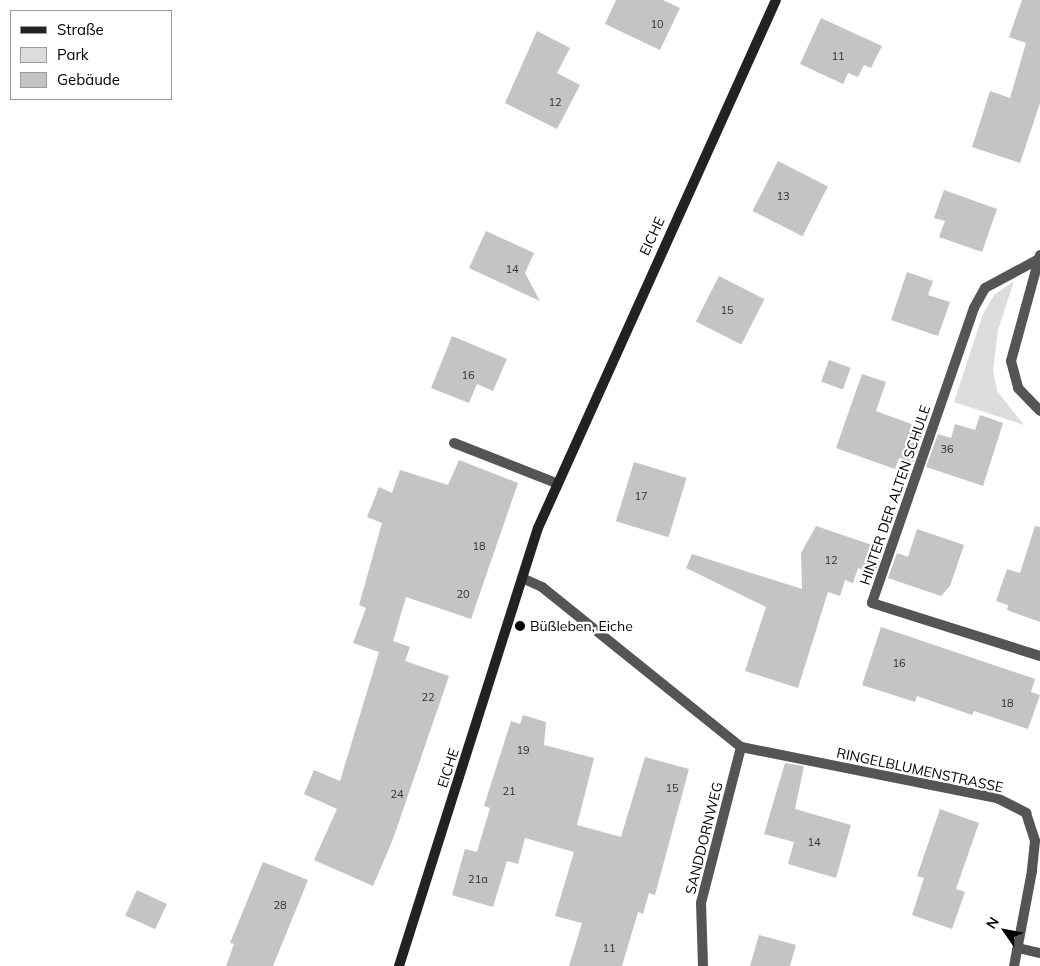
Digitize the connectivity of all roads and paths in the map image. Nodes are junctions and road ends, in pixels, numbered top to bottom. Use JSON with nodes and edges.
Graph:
{"nodes":[{"id":1,"x":776,"y":0,"type":"edge"},
{"id":2,"x":1039,"y":257,"type":"edge"},
{"id":3,"x":1040,"y":410,"type":"edge"},
{"id":4,"x":454,"y":443,"type":"dead end"},
{"id":5,"x":556,"y":483,"type":"junction"},
{"id":6,"x":522,"y":578,"type":"junction"},
{"id":7,"x":1040,"y":656,"type":"edge"},
{"id":8,"x":741,"y":747,"type":"junction"},
{"id":9,"x":1018,"y":948,"type":"junction"},
{"id":10,"x":1040,"y":952,"type":"edge"},
{"id":11,"x":400,"y":966,"type":"edge"},
{"id":12,"x":703,"y":966,"type":"edge"},
{"id":13,"x":1014,"y":966,"type":"edge"}],
"edges":[{"from":1,"to":5,"type":"street","name":"EICHE"},
{"from":2,"to":3,"type":"street","name":"HINTER DER ALTEN SCHULE"},
{"from":2,"to":7,"type":"street","name":"HINTER DER ALTEN SCHULE"},
{"from":4,"to":5,"type":"street"},
{"from":5,"to":6,"type":"street","name":"EICHE"},
{"from":6,"to":8,"type":"street"},
{"from":6,"to":11,"type":"street","name":"EICHE"},
{"from":8,"to":9,"type":"street","name":"RINGELBLUMENSTRASSE"},
{"from":8,"to":12,"type":"street","name":"SANDDORNWEG"},
{"from":9,"to":10,"type":"street"},
{"from":9,"to":13,"type":"street","name":"RINGELBLUMENSTRASSE"}]}
